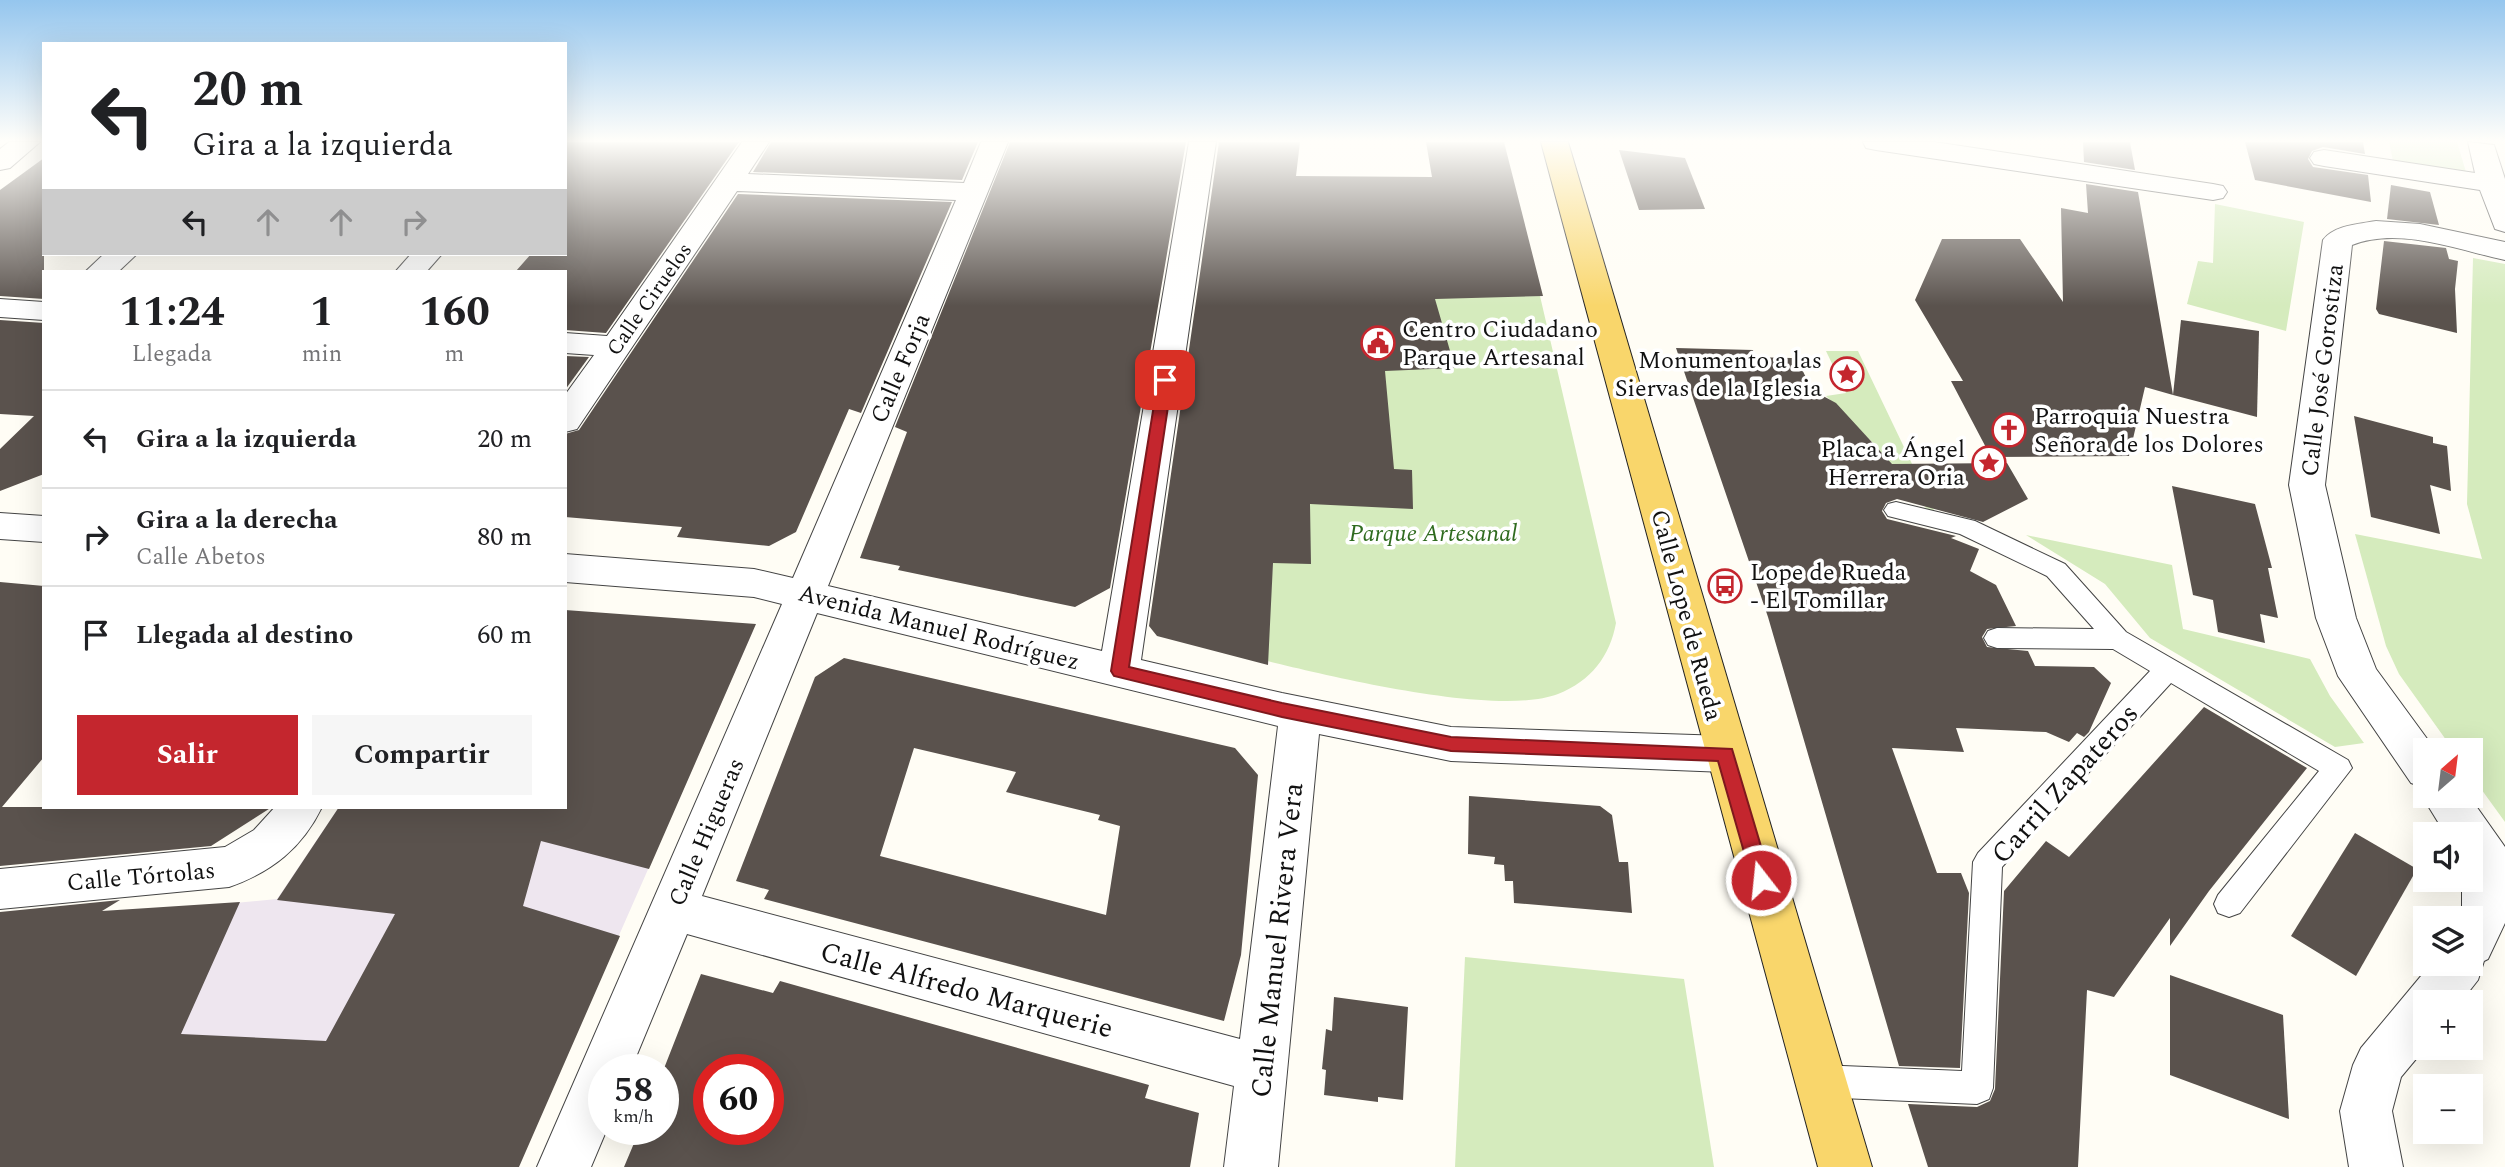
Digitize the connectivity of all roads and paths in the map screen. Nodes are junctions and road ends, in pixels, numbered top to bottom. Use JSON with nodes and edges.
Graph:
{"nodes":[{"id":1,"x":721,"y":196,"type":"edge"},
{"id":2,"x":971,"y":196,"type":"edge"},
{"id":3,"x":1194,"y":196,"type":"edge"},
{"id":4,"x":1569,"y":196,"type":"edge"},
{"id":5,"x":2497,"y":196,"type":"edge"},
{"id":6,"x":2505,"y":223,"type":"edge"},
{"id":7,"x":2505,"y":251,"type":"edge"},
{"id":8,"x":120,"y":256,"type":"edge"},
{"id":9,"x":425,"y":256,"type":"edge"},
{"id":10,"x":102,"y":270,"type":"edge"},
{"id":11,"x":412,"y":270,"type":"edge"},
{"id":12,"x":0,"y":307,"type":"edge"},
{"id":13,"x":42,"y":310,"type":"edge"},
{"id":14,"x":567,"y":343,"type":"edge"},
{"id":15,"x":615,"y":346,"type":"junction"},
{"id":16,"x":567,"y":418,"type":"edge"},
{"id":17,"x":42,"y":502,"type":"edge"},
{"id":18,"x":1896,"y":510,"type":"dead end"},
{"id":19,"x":20,"y":527,"type":"edge"},
{"id":20,"x":567,"y":568,"type":"edge"},
{"id":21,"x":807,"y":594,"type":"junction"},
{"id":22,"x":1997,"y":638,"type":"dead end"},
{"id":23,"x":2117,"y":639,"type":"junction"},
{"id":24,"x":2169,"y":667,"type":"junction"},
{"id":25,"x":1119,"y":671,"type":"junction"},
{"id":26,"x":1300,"y":714,"type":"junction"},
{"id":27,"x":2413,"y":752,"type":"edge"},
{"id":28,"x":1725,"y":754,"type":"junction"},
{"id":29,"x":2452,"y":808,"type":"edge"},
{"id":30,"x":299,"y":809,"type":"edge"},
{"id":31,"x":2495,"y":869,"type":"edge"},
{"id":32,"x":0,"y":889,"type":"edge"},
{"id":33,"x":2229,"y":904,"type":"dead end"},
{"id":34,"x":673,"y":909,"type":"junction"},
{"id":35,"x":2483,"y":919,"type":"edge"},
{"id":36,"x":2451,"y":976,"type":"edge"},
{"id":37,"x":2440,"y":990,"type":"edge"},
{"id":38,"x":2413,"y":1024,"type":"edge"},
{"id":39,"x":612,"y":1054,"type":"edge"},
{"id":40,"x":1261,"y":1069,"type":"junction"},
{"id":41,"x":1819,"y":1081,"type":"junction"},
{"id":42,"x":588,"y":1111,"type":"edge"},
{"id":43,"x":564,"y":1167,"type":"edge"},
{"id":44,"x":1251,"y":1167,"type":"edge"},
{"id":45,"x":1845,"y":1167,"type":"edge"},
{"id":46,"x":2376,"y":1167,"type":"edge"}],
"edges":[{"from":1,"to":15,"type":"street","name":"Calle Ciruelos"},
{"from":2,"to":21,"type":"street","name":"Calle Forja"},
{"from":3,"to":25,"type":"street"},
{"from":4,"to":28,"type":"main road","name":"Calle Lope de Rueda"},
{"from":5,"to":6,"type":"street"},
{"from":7,"to":27,"type":"street","name":"Calle José Gorostiza"},
{"from":8,"to":10,"type":"street"},
{"from":9,"to":11,"type":"street"},
{"from":12,"to":13,"type":"street"},
{"from":14,"to":15,"type":"street"},
{"from":15,"to":16,"type":"street","name":"Calle Ciruelos"},
{"from":17,"to":19,"type":"street"},
{"from":18,"to":23,"type":"lane"},
{"from":20,"to":21,"type":"street","name":"Avenida Manuel Rodríguez"},
{"from":21,"to":25,"type":"street","name":"Avenida Manuel Rodríguez"},
{"from":21,"to":34,"type":"street","name":"Calle Higueras"},
{"from":22,"to":23,"type":"lane"},
{"from":23,"to":24,"type":"lane"},
{"from":24,"to":33,"type":"lane"},
{"from":24,"to":41,"type":"lane","name":"Carril Zapateros"},
{"from":25,"to":26,"type":"street","name":"Avenida Manuel Rodríguez"},
{"from":26,"to":28,"type":"street","name":"Avenida Manuel Rodríguez"},
{"from":26,"to":40,"type":"street","name":"Calle Manuel Rivera Vera"},
{"from":28,"to":41,"type":"main road","name":"Calle Lope de Rueda"},
{"from":29,"to":31,"type":"street"},
{"from":30,"to":32,"type":"street","name":"Calle Tórtolas"},
{"from":31,"to":35,"type":"street"},
{"from":34,"to":39,"type":"street","name":"Calle Higueras"},
{"from":34,"to":40,"type":"street","name":"Calle Alfredo Marquerie"},
{"from":36,"to":37,"type":"street"},
{"from":38,"to":46,"type":"street"},
{"from":40,"to":44,"type":"street","name":"Calle Manuel Rivera Vera"},
{"from":41,"to":45,"type":"main road","name":"Calle Lope de Rueda"},
{"from":42,"to":43,"type":"street","name":"Calle Higueras"}]}
